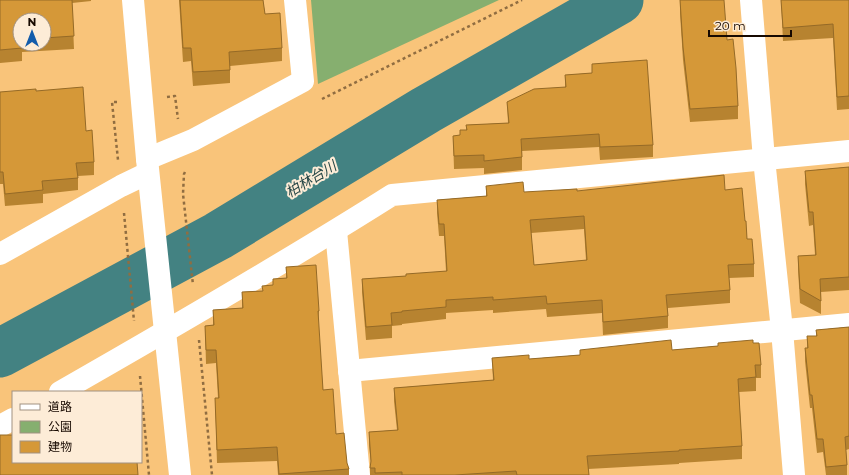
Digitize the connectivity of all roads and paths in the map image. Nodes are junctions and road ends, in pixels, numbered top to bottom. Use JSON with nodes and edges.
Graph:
{"nodes":[{"id":1,"x":133,"y":0,"type":"edge"},
{"id":2,"x":295,"y":0,"type":"edge"},
{"id":3,"x":522,"y":0,"type":"edge"},
{"id":4,"x":751,"y":0,"type":"edge"},
{"id":5,"x":316,"y":102,"type":"dead end"},
{"id":6,"x":849,"y":151,"type":"edge"},
{"id":7,"x":764,"y":159,"type":"junction"},
{"id":8,"x":148,"y":166,"type":"junction"},
{"id":9,"x":188,"y":170,"type":"dead end"},
{"id":10,"x":125,"y":224,"type":"dead end"},
{"id":11,"x":336,"y":231,"type":"junction"},
{"id":12,"x":0,"y":254,"type":"edge"},
{"id":13,"x":196,"y":314,"type":"junction"},
{"id":14,"x":849,"y":324,"type":"edge"},
{"id":15,"x":782,"y":330,"type":"junction"},
{"id":16,"x":165,"y":331,"type":"junction"},
{"id":17,"x":137,"y":348,"type":"junction"},
{"id":18,"x":349,"y":371,"type":"junction"},
{"id":19,"x":62,"y":391,"type":"edge"},
{"id":20,"x":141,"y":391,"type":"edge"},
{"id":21,"x":142,"y":401,"type":"edge"},
{"id":22,"x":12,"y":420,"type":"edge"},
{"id":23,"x":0,"y":426,"type":"edge"},
{"id":24,"x":149,"y":475,"type":"edge"},
{"id":25,"x":180,"y":475,"type":"edge"},
{"id":26,"x":212,"y":475,"type":"edge"},
{"id":27,"x":359,"y":475,"type":"edge"},
{"id":28,"x":794,"y":475,"type":"edge"}],
"edges":[{"from":1,"to":8,"type":"street"},
{"from":2,"to":8,"type":"street"},
{"from":3,"to":5,"type":"path"},
{"from":4,"to":7,"type":"street"},
{"from":6,"to":7,"type":"street"},
{"from":7,"to":11,"type":"street"},
{"from":7,"to":15,"type":"street"},
{"from":8,"to":12,"type":"street"},
{"from":8,"to":16,"type":"street"},
{"from":9,"to":13,"type":"path"},
{"from":10,"to":17,"type":"path"},
{"from":11,"to":13,"type":"street"},
{"from":11,"to":18,"type":"street"},
{"from":13,"to":16,"type":"street"},
{"from":13,"to":26,"type":"path"},
{"from":14,"to":15,"type":"street"},
{"from":15,"to":18,"type":"street"},
{"from":15,"to":28,"type":"street"},
{"from":16,"to":17,"type":"street"},
{"from":16,"to":25,"type":"street"},
{"from":17,"to":19,"type":"street"},
{"from":17,"to":20,"type":"path"},
{"from":18,"to":27,"type":"street"},
{"from":21,"to":24,"type":"path"},
{"from":22,"to":23,"type":"street"}]}
